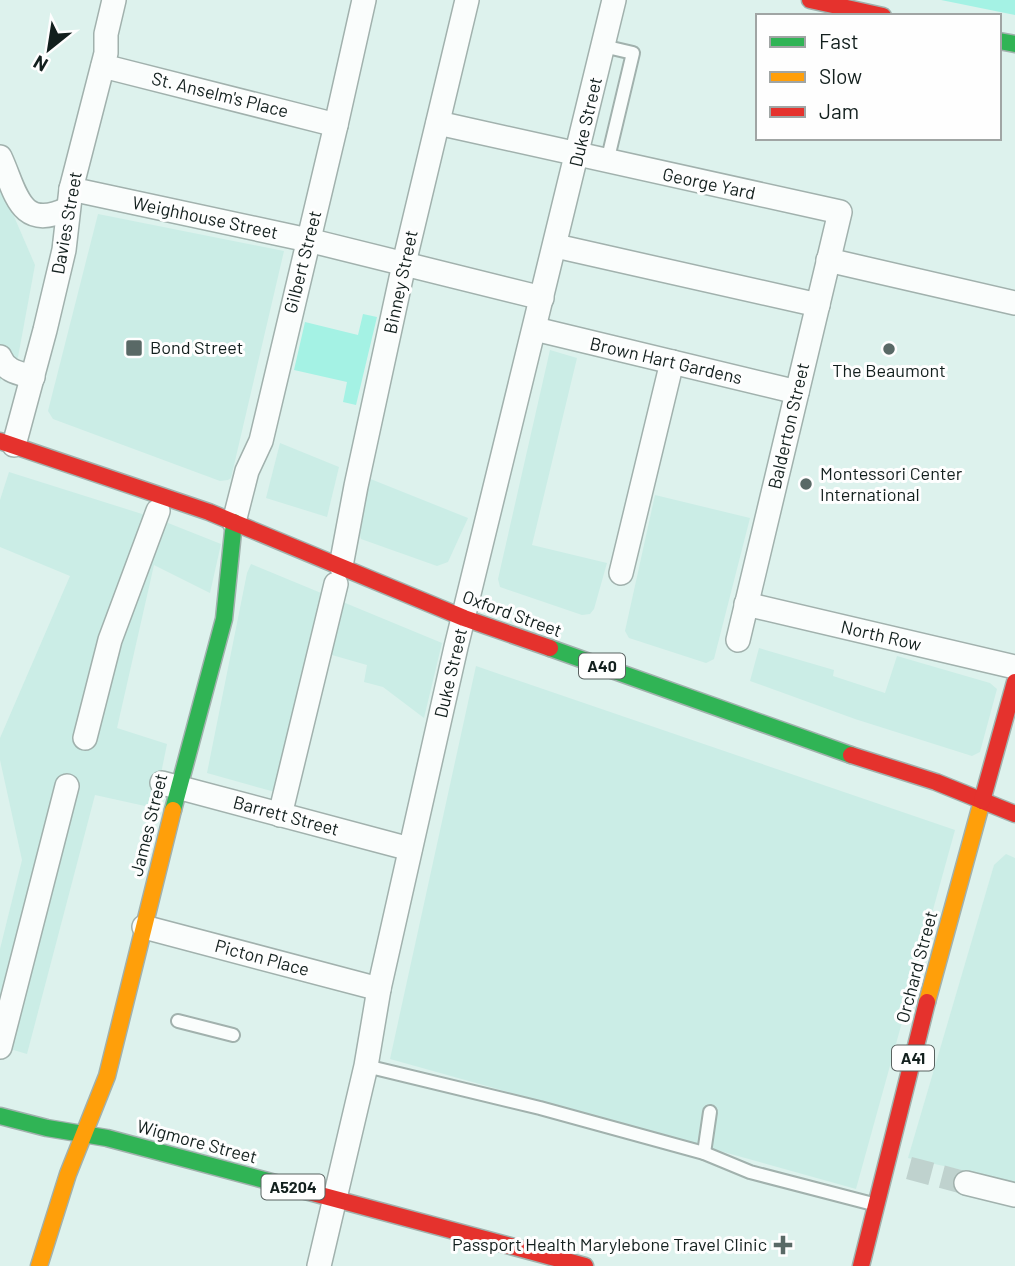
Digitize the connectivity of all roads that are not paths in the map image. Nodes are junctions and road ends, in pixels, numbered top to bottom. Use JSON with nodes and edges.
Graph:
{"nodes":[{"id":1,"x":114,"y":0,"type":"edge"},
{"id":2,"x":363,"y":0,"type":"edge"},
{"id":3,"x":467,"y":0,"type":"edge"},
{"id":4,"x":614,"y":0,"type":"edge"},
{"id":5,"x":810,"y":0,"type":"edge"},
{"id":6,"x":874,"y":14,"type":"edge"},
{"id":7,"x":603,"y":46,"type":"junction"},
{"id":8,"x":103,"y":66,"type":"junction"},
{"id":9,"x":438,"y":123,"type":"junction"},
{"id":10,"x":337,"y":125,"type":"junction"},
{"id":11,"x":578,"y":155,"type":"junction"},
{"id":12,"x":0,"y":158,"type":"edge"},
{"id":13,"x":607,"y":162,"type":"junction"},
{"id":14,"x":69,"y":199,"type":"junction"},
{"id":15,"x":840,"y":212,"type":"joint"},
{"id":16,"x":308,"y":240,"type":"junction"},
{"id":17,"x":556,"y":246,"type":"junction"},
{"id":18,"x":828,"y":260,"type":"junction"},
{"id":19,"x":405,"y":264,"type":"junction"},
{"id":20,"x":542,"y":298,"type":"junction"},
{"id":21,"x":1015,"y":303,"type":"edge"},
{"id":22,"x":818,"y":305,"type":"junction"},
{"id":23,"x":535,"y":329,"type":"junction"},
{"id":24,"x":0,"y":357,"type":"edge"},
{"id":25,"x":672,"y":362,"type":"junction"},
{"id":26,"x":33,"y":377,"type":"junction"},
{"id":27,"x":797,"y":392,"type":"junction"},
{"id":28,"x":4,"y":443,"type":"edge"},
{"id":29,"x":158,"y":511,"type":"dead end"},
{"id":30,"x":234,"y":522,"type":"junction"},
{"id":31,"x":621,"y":573,"type":"dead end"},
{"id":32,"x":339,"y":575,"type":"junction"},
{"id":33,"x":746,"y":604,"type":"junction"},
{"id":34,"x":464,"y":618,"type":"junction"},
{"id":35,"x":738,"y":640,"type":"dead end"},
{"id":36,"x":1015,"y":667,"type":"edge"},
{"id":37,"x":1015,"y":682,"type":"edge"},
{"id":38,"x":85,"y":738,"type":"dead end"},
{"id":39,"x":67,"y":786,"type":"dead end"},
{"id":40,"x":170,"y":786,"type":"junction"},
{"id":41,"x":982,"y":801,"type":"junction"},
{"id":42,"x":281,"y":809,"type":"junction"},
{"id":43,"x":1015,"y":814,"type":"edge"},
{"id":44,"x":410,"y":849,"type":"junction"},
{"id":45,"x":144,"y":927,"type":"junction"},
{"id":46,"x":379,"y":989,"type":"junction"},
{"id":47,"x":178,"y":1021,"type":"dead end"},
{"id":48,"x":233,"y":1035,"type":"dead end"},
{"id":49,"x":0,"y":1047,"type":"edge"},
{"id":50,"x":366,"y":1066,"type":"junction"},
{"id":51,"x":710,"y":1112,"type":"dead end"},
{"id":52,"x":0,"y":1116,"type":"edge"},
{"id":53,"x":85,"y":1133,"type":"junction"},
{"id":54,"x":705,"y":1153,"type":"junction"},
{"id":55,"x":886,"y":1163,"type":"junction"},
{"id":56,"x":909,"y":1168,"type":"tunnel mouth"},
{"id":57,"x":966,"y":1183,"type":"tunnel mouth"},
{"id":58,"x":1015,"y":1195,"type":"edge"},
{"id":59,"x":334,"y":1198,"type":"junction"},
{"id":60,"x":877,"y":1205,"type":"junction"},
{"id":61,"x":39,"y":1266,"type":"edge"},
{"id":62,"x":319,"y":1266,"type":"edge"},
{"id":63,"x":585,"y":1266,"type":"edge"},
{"id":64,"x":861,"y":1266,"type":"edge"}],
"edges":[{"from":1,"to":8,"type":"street","name":"Davies Street"},
{"from":2,"to":10,"type":"street","name":"Gilbert Street"},
{"from":3,"to":9,"type":"street","name":"Binney Street"},
{"from":4,"to":7,"type":"street","name":"Duke Street"},
{"from":5,"to":6,"type":"main road"},
{"from":7,"to":11,"type":"street","name":"Duke Street"},
{"from":7,"to":13,"type":"lane"},
{"from":8,"to":10,"type":"street","name":"St. Anselm's Place"},
{"from":8,"to":14,"type":"street","name":"Davies Street"},
{"from":9,"to":11,"type":"street","name":"George Yard"},
{"from":9,"to":19,"type":"street","name":"Binney Street"},
{"from":10,"to":16,"type":"street","name":"Gilbert Street"},
{"from":11,"to":13,"type":"street","name":"George Yard"},
{"from":11,"to":17,"type":"street","name":"Duke Street"},
{"from":12,"to":14,"type":"street"},
{"from":13,"to":15,"type":"street","name":"George Yard"},
{"from":14,"to":16,"type":"street","name":"Weighhouse Street"},
{"from":14,"to":26,"type":"street","name":"Davies Street"},
{"from":15,"to":18,"type":"street","name":"Balderton Street"},
{"from":16,"to":19,"type":"street","name":"Weighhouse Street"},
{"from":16,"to":30,"type":"street","name":"Gilbert Street"},
{"from":17,"to":20,"type":"street","name":"Duke Street"},
{"from":17,"to":22,"type":"street"},
{"from":18,"to":21,"type":"street"},
{"from":18,"to":22,"type":"street","name":"Balderton Street"},
{"from":19,"to":20,"type":"street","name":"Weighhouse Street"},
{"from":19,"to":32,"type":"street","name":"Binney Street"},
{"from":20,"to":23,"type":"street","name":"Duke Street"},
{"from":22,"to":27,"type":"street","name":"Balderton Street"},
{"from":23,"to":25,"type":"street","name":"Brown Hart Gardens"},
{"from":23,"to":34,"type":"street","name":"Duke Street"},
{"from":24,"to":26,"type":"street"},
{"from":25,"to":27,"type":"street","name":"Brown Hart Gardens"},
{"from":25,"to":31,"type":"street"},
{"from":26,"to":28,"type":"street","name":"Davies Street"},
{"from":27,"to":33,"type":"street","name":"Balderton Street"},
{"from":28,"to":30,"type":"main road","name":"Oxford Street","number":"A40"},
{"from":29,"to":38,"type":"street"},
{"from":30,"to":32,"type":"main road","name":"Oxford Street","number":"A40"},
{"from":30,"to":40,"type":"main road","name":"James Street"},
{"from":32,"to":34,"type":"main road","name":"Oxford Street","number":"A40"},
{"from":32,"to":42,"type":"street","name":"Binney Street"},
{"from":33,"to":35,"type":"street","name":"Balderton Street"},
{"from":33,"to":36,"type":"street","name":"North Row"},
{"from":34,"to":41,"type":"main road","name":"Oxford Street","number":"A40"},
{"from":34,"to":44,"type":"street","name":"Duke Street"},
{"from":37,"to":41,"type":"main road","name":"Orchard Street"},
{"from":39,"to":49,"type":"street"},
{"from":40,"to":42,"type":"street","name":"Barrett Street"},
{"from":40,"to":45,"type":"main road","name":"James Street"},
{"from":41,"to":43,"type":"main road","name":"Oxford Street","number":"A40"},
{"from":41,"to":55,"type":"main road","name":"Orchard Street","number":"A41"},
{"from":42,"to":44,"type":"street","name":"Barrett Street"},
{"from":44,"to":46,"type":"street","name":"Duke Street"},
{"from":45,"to":46,"type":"street","name":"Picton Place"},
{"from":45,"to":53,"type":"main road","name":"James Street"},
{"from":46,"to":50,"type":"street","name":"Duke Street"},
{"from":47,"to":48,"type":"lane"},
{"from":50,"to":54,"type":"lane"},
{"from":50,"to":59,"type":"street","name":"Duke Street"},
{"from":51,"to":54,"type":"lane"},
{"from":52,"to":53,"type":"main road","name":"Wigmore Street","number":"A5204"},
{"from":53,"to":59,"type":"main road","name":"Wigmore Street","number":"A5204"},
{"from":53,"to":61,"type":"main road","name":"James Street"},
{"from":54,"to":60,"type":"lane"},
{"from":55,"to":56,"type":"street"},
{"from":55,"to":60,"type":"main road","name":"Orchard Street","number":"A41"},
{"from":57,"to":58,"type":"street"},
{"from":59,"to":62,"type":"street","name":"Duke Street"},
{"from":59,"to":63,"type":"main road","name":"Wigmore Street","number":"A5204"},
{"from":60,"to":64,"type":"main road","name":"Orchard Street","number":"A41"}]}
